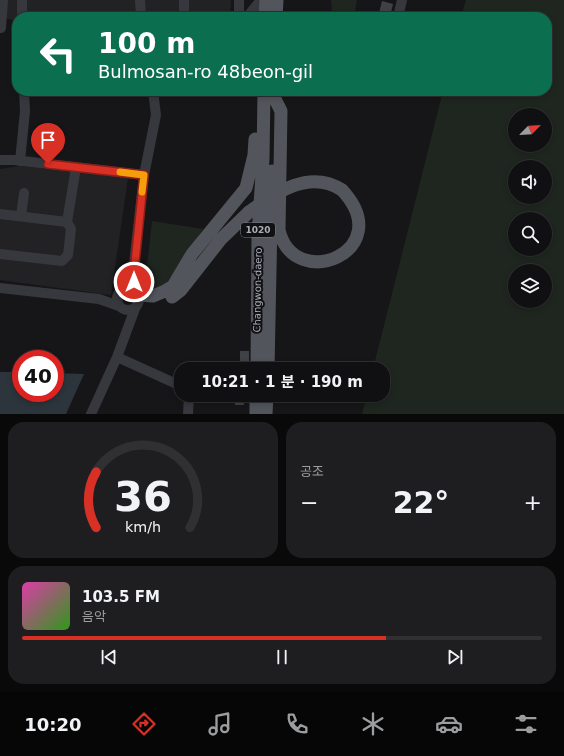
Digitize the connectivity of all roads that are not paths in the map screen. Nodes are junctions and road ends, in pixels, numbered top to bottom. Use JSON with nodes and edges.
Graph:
{"nodes":[{"id":1,"x":3,"y":0,"type":"edge"},
{"id":2,"x":22,"y":0,"type":"edge"},
{"id":3,"x":140,"y":0,"type":"edge"},
{"id":4,"x":184,"y":0,"type":"edge"},
{"id":5,"x":239,"y":0,"type":"edge"},
{"id":6,"x":261,"y":0,"type":"edge"},
{"id":7,"x":266,"y":0,"type":"edge"},
{"id":8,"x":277,"y":0,"type":"edge"},
{"id":9,"x":402,"y":0,"type":"edge"},
{"id":10,"x":22,"y":12,"type":"edge"},
{"id":11,"x":141,"y":12,"type":"edge"},
{"id":12,"x":184,"y":12,"type":"edge"},
{"id":13,"x":239,"y":12,"type":"edge"},
{"id":14,"x":251,"y":12,"type":"edge"},
{"id":15,"x":265,"y":12,"type":"edge"},
{"id":16,"x":276,"y":12,"type":"edge"},
{"id":17,"x":399,"y":12,"type":"edge"},
{"id":18,"x":1,"y":28,"type":"dead end"},
{"id":19,"x":24,"y":96,"type":"edge"},
{"id":20,"x":154,"y":96,"type":"edge"},
{"id":21,"x":257,"y":96,"type":"edge"},
{"id":22,"x":270,"y":96,"type":"edge"},
{"id":23,"x":270,"y":96,"type":"edge"},
{"id":24,"x":272,"y":96,"type":"edge"},
{"id":25,"x":0,"y":160,"type":"edge"},
{"id":26,"x":20,"y":160,"type":"junction"},
{"id":27,"x":76,"y":167,"type":"junction"},
{"id":28,"x":144,"y":175,"type":"junction"},
{"id":29,"x":279,"y":192,"type":"edge"},
{"id":30,"x":279,"y":192,"type":"edge"},
{"id":31,"x":279,"y":192,"type":"edge"},
{"id":32,"x":279,"y":192,"type":"edge"},
{"id":33,"x":24,"y":193,"type":"dead end"},
{"id":34,"x":0,"y":214,"type":"edge"},
{"id":35,"x":21,"y":216,"type":"junction"},
{"id":36,"x":67,"y":222,"type":"junction"},
{"id":37,"x":0,"y":254,"type":"edge"},
{"id":38,"x":0,"y":288,"type":"edge"},
{"id":39,"x":99,"y":299,"type":"junction"},
{"id":40,"x":132,"y":300,"type":"junction"},
{"id":41,"x":117,"y":357,"type":"junction"},
{"id":42,"x":257,"y":362,"type":"edge"},
{"id":43,"x":268,"y":362,"type":"edge"},
{"id":44,"x":174,"y":383,"type":"edge"},
{"id":45,"x":189,"y":402,"type":"edge"},
{"id":46,"x":256,"y":402,"type":"edge"},
{"id":47,"x":267,"y":402,"type":"edge"},
{"id":48,"x":92,"y":414,"type":"edge"},
{"id":49,"x":188,"y":414,"type":"edge"},
{"id":50,"x":256,"y":414,"type":"edge"},
{"id":51,"x":266,"y":414,"type":"edge"}],
"edges":[{"from":1,"to":18,"type":"street"},
{"from":2,"to":10,"type":"street"},
{"from":3,"to":11,"type":"street"},
{"from":4,"to":12,"type":"street"},
{"from":5,"to":13,"type":"street"},
{"from":6,"to":14,"type":"street"},
{"from":7,"to":15,"type":"main road"},
{"from":8,"to":16,"type":"main road"},
{"from":9,"to":17,"type":"street"},
{"from":19,"to":26,"type":"street"},
{"from":20,"to":28,"type":"street"},
{"from":21,"to":40,"type":"main road"},
{"from":22,"to":42,"type":"main road","name":"Changwon-daero","number":"1020"},
{"from":23,"to":43,"type":"main road","name":"Changwon-daero","number":"1020"},
{"from":24,"to":29,"type":"main road","bridge":true},
{"from":25,"to":26,"type":"street"},
{"from":26,"to":27,"type":"street"},
{"from":27,"to":28,"type":"street"},
{"from":27,"to":36,"type":"street"},
{"from":28,"to":40,"type":"street"},
{"from":30,"to":31,"type":"main road","bridge":true},
{"from":32,"to":40,"type":"main road","bridge":true},
{"from":33,"to":35,"type":"street"},
{"from":34,"to":35,"type":"street"},
{"from":35,"to":36,"type":"street"},
{"from":36,"to":37,"type":"street"},
{"from":38,"to":39,"type":"street"},
{"from":39,"to":40,"type":"street"},
{"from":39,"to":40,"type":"street"},
{"from":40,"to":41,"type":"street"},
{"from":41,"to":44,"type":"street"},
{"from":41,"to":48,"type":"street"},
{"from":45,"to":49,"type":"street"},
{"from":46,"to":50,"type":"main road"},
{"from":47,"to":51,"type":"main road"}]}
